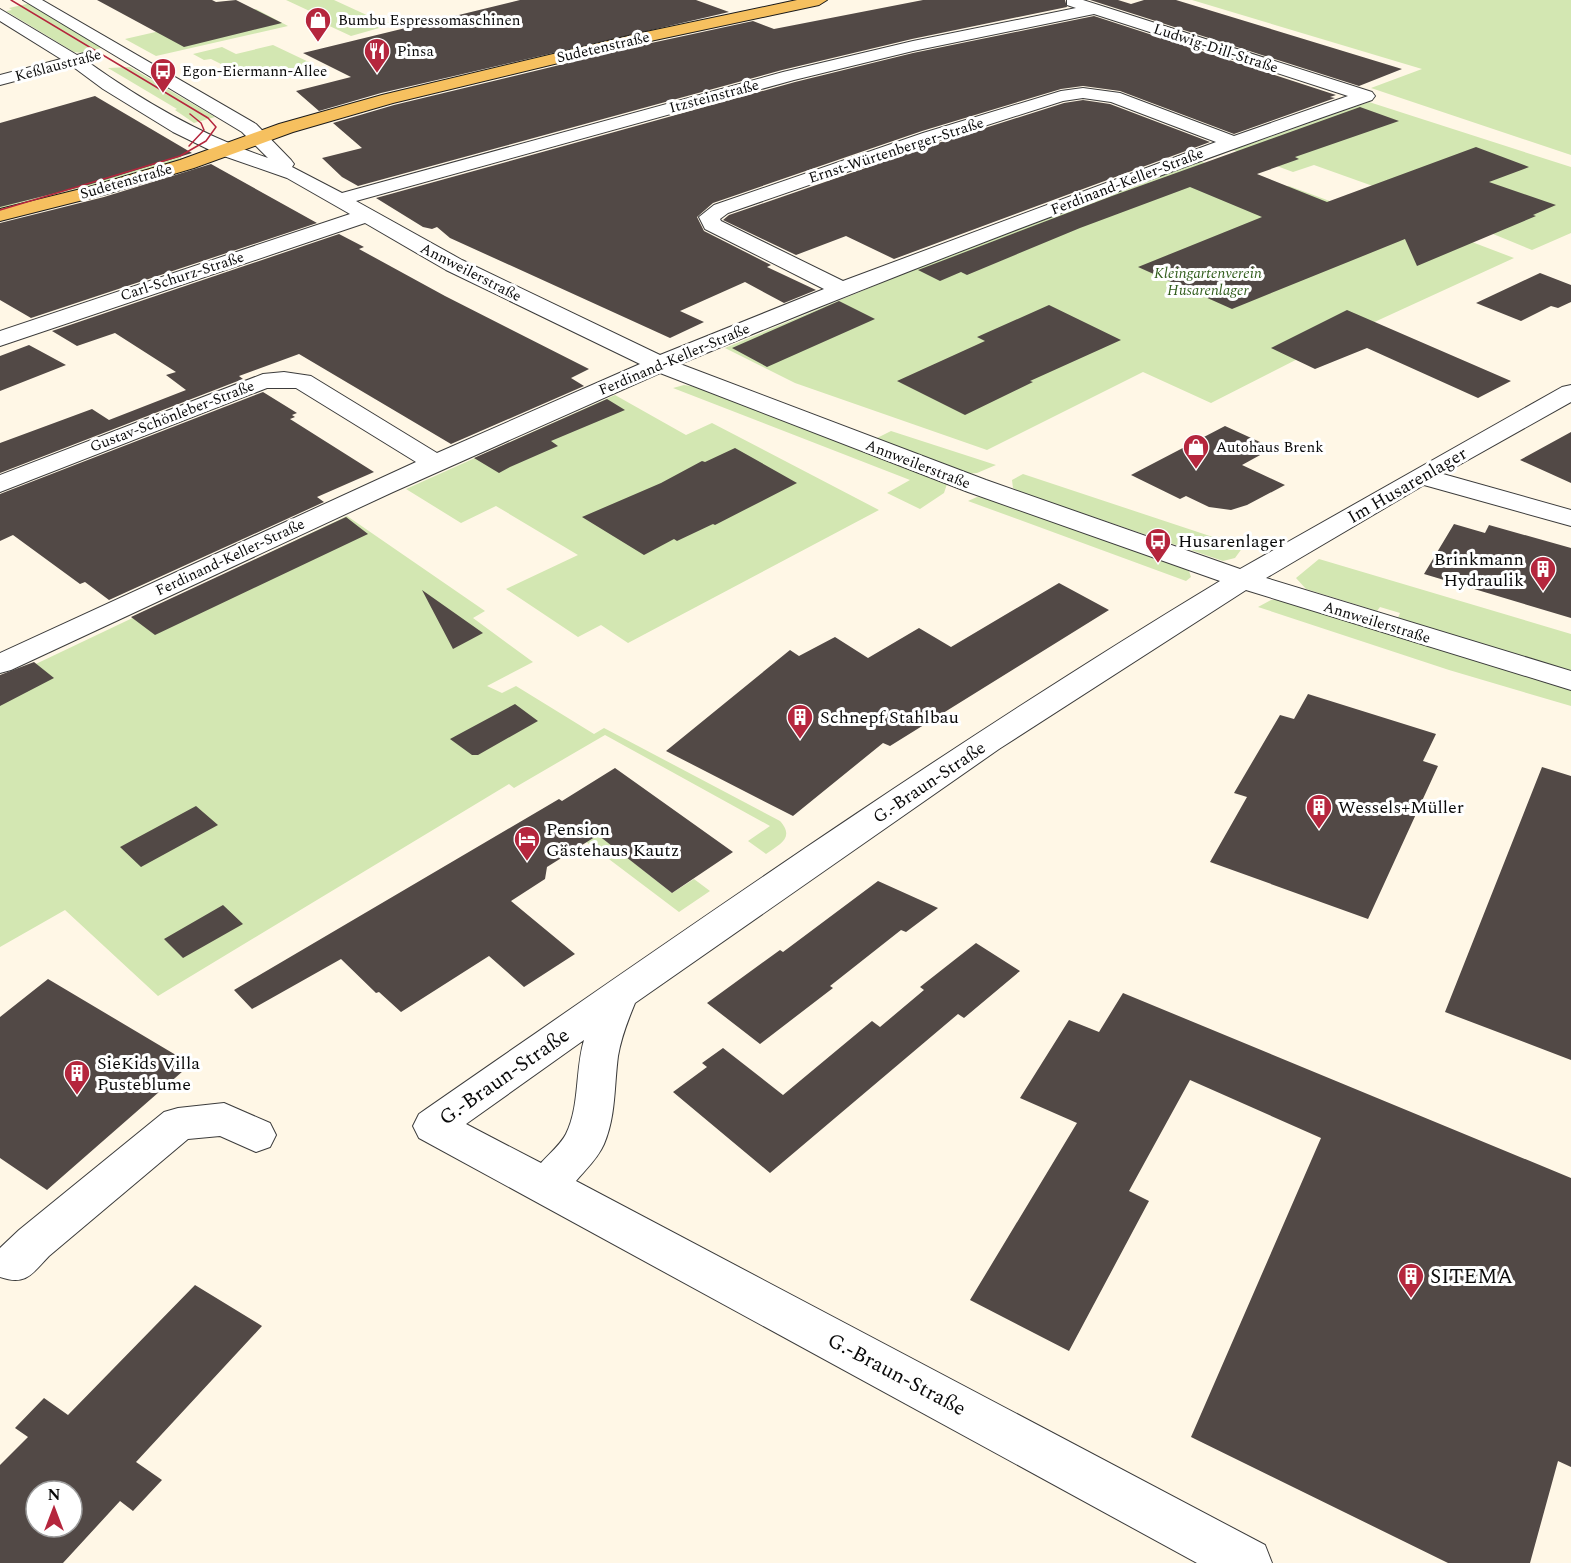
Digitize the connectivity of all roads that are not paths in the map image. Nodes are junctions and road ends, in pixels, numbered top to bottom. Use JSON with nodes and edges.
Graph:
{"nodes":[{"id":1,"x":31,"y":0,"type":"edge"},
{"id":2,"x":819,"y":0,"type":"edge"},
{"id":3,"x":1066,"y":0,"type":"edge"},
{"id":4,"x":1094,"y":9,"type":"junction"},
{"id":5,"x":2,"y":17,"type":"edge"},
{"id":6,"x":115,"y":50,"type":"junction"},
{"id":7,"x":75,"y":60,"type":"junction"},
{"id":8,"x":0,"y":80,"type":"edge"},
{"id":9,"x":1366,"y":96,"type":"joint"},
{"id":10,"x":253,"y":133,"type":"junction"},
{"id":11,"x":206,"y":141,"type":"junction"},
{"id":12,"x":1233,"y":142,"type":"junction"},
{"id":13,"x":225,"y":150,"type":"junction"},
{"id":14,"x":294,"y":174,"type":"junction"},
{"id":15,"x":338,"y":200,"type":"junction"},
{"id":16,"x":0,"y":201,"type":"edge"},
{"id":17,"x":0,"y":215,"type":"edge"},
{"id":18,"x":365,"y":216,"type":"junction"},
{"id":19,"x":842,"y":289,"type":"junction"},
{"id":20,"x":0,"y":339,"type":"edge"},
{"id":21,"x":659,"y":364,"type":"junction"},
{"id":22,"x":1571,"y":392,"type":"edge"},
{"id":23,"x":435,"y":463,"type":"junction"},
{"id":24,"x":1421,"y":476,"type":"junction"},
{"id":25,"x":0,"y":484,"type":"edge"},
{"id":26,"x":1571,"y":518,"type":"edge"},
{"id":27,"x":1244,"y":580,"type":"junction"},
{"id":28,"x":0,"y":664,"type":"edge"},
{"id":29,"x":1571,"y":681,"type":"edge"},
{"id":30,"x":620,"y":994,"type":"junction"},
{"id":31,"x":256,"y":1135,"type":"dead end"},
{"id":32,"x":547,"y":1186,"type":"junction"},
{"id":33,"x":15,"y":1263,"type":"dead end"},
{"id":34,"x":1246,"y":1563,"type":"edge"}],
"edges":[{"from":1,"to":6,"type":"street"},
{"from":2,"to":10,"type":"main road","name":"Sudetenstraße"},
{"from":3,"to":4,"type":"street","name":"Ludwig-Dill-Straße"},
{"from":4,"to":9,"type":"street","name":"Ludwig-Dill-Straße"},
{"from":4,"to":15,"type":"street","name":"Itzsteinstraße"},
{"from":5,"to":7,"type":"street"},
{"from":6,"to":7,"type":"street","name":"Keßlaustraße"},
{"from":6,"to":10,"type":"street"},
{"from":7,"to":8,"type":"street","name":"Keßlaustraße"},
{"from":7,"to":11,"type":"street"},
{"from":9,"to":12,"type":"street","name":"Ferdinand-Keller-Straße"},
{"from":10,"to":11,"type":"main road","name":"Sudetenstraße"},
{"from":10,"to":13,"type":"main road","name":"Sudetenstraße"},
{"from":10,"to":14,"type":"street","name":"Annweilerstraße"},
{"from":11,"to":13,"type":"street","name":"Annweilerstraße"},
{"from":11,"to":16,"type":"main road","name":"Sudetenstraße"},
{"from":12,"to":19,"type":"street","name":"Ferdinand-Keller-Straße"},
{"from":12,"to":19,"type":"street","name":"Ernst-Würtenberger-Straße"},
{"from":13,"to":14,"type":"street","name":"Annweilerstraße"},
{"from":13,"to":17,"type":"main road","name":"Sudetenstraße"},
{"from":14,"to":15,"type":"street","name":"Annweilerstraße"},
{"from":15,"to":18,"type":"street","name":"Annweilerstraße"},
{"from":18,"to":20,"type":"street","name":"Carl-Schurz-Straße"},
{"from":18,"to":21,"type":"street","name":"Annweilerstraße"},
{"from":19,"to":21,"type":"street","name":"Ferdinand-Keller-Straße"},
{"from":21,"to":23,"type":"street","name":"Ferdinand-Keller-Straße"},
{"from":21,"to":27,"type":"street","name":"Annweilerstraße"},
{"from":22,"to":24,"type":"street","name":"Im Husarenlager"},
{"from":23,"to":25,"type":"street","name":"Gustav-Schönleber-Straße"},
{"from":23,"to":28,"type":"street","name":"Ferdinand-Keller-Straße"},
{"from":24,"to":26,"type":"street"},
{"from":24,"to":27,"type":"street","name":"Im Husarenlager"},
{"from":27,"to":29,"type":"street","name":"Annweilerstraße"},
{"from":27,"to":30,"type":"street","name":"G.-Braun-Straße"},
{"from":30,"to":32,"type":"street"},
{"from":30,"to":32,"type":"street","name":"G.-Braun-Straße"},
{"from":31,"to":33,"type":"street"},
{"from":32,"to":34,"type":"street","name":"G.-Braun-Straße"}]}
